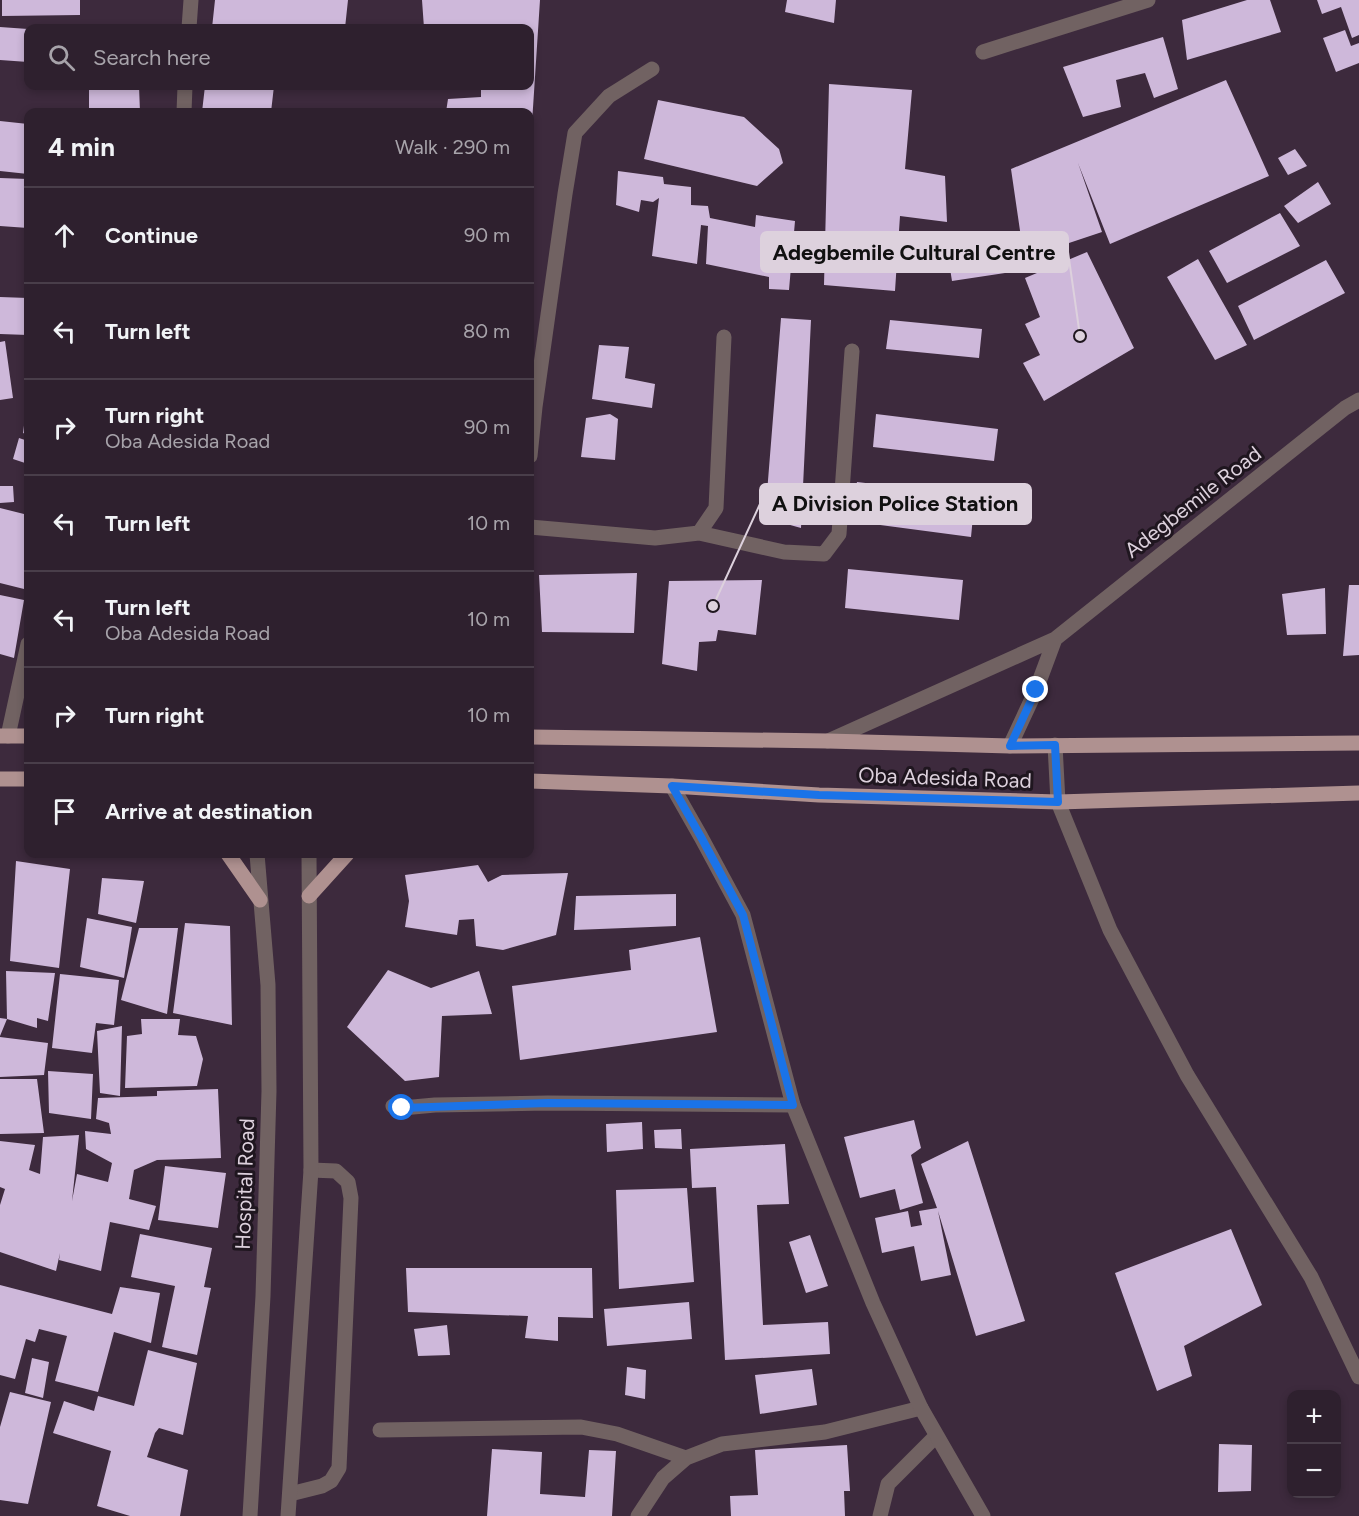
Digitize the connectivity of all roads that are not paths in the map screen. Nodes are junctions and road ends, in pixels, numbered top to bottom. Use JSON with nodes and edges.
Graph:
{"nodes":[{"id":1,"x":191,"y":0,"type":"edge"},
{"id":2,"x":1148,"y":0,"type":"edge"},
{"id":3,"x":189,"y":24,"type":"edge"},
{"id":4,"x":983,"y":52,"type":"dead end"},
{"id":5,"x":652,"y":69,"type":"dead end"},
{"id":6,"x":185,"y":90,"type":"edge"},
{"id":7,"x":183,"y":108,"type":"edge"},
{"id":8,"x":724,"y":337,"type":"dead end"},
{"id":9,"x":852,"y":351,"type":"dead end"},
{"id":10,"x":1359,"y":400,"type":"edge"},
{"id":11,"x":534,"y":417,"type":"edge"},
{"id":12,"x":534,"y":527,"type":"edge"},
{"id":13,"x":699,"y":533,"type":"junction"},
{"id":14,"x":1055,"y":639,"type":"junction"},
{"id":15,"x":24,"y":660,"type":"edge"},
{"id":16,"x":4,"y":736,"type":"edge"},
{"id":17,"x":24,"y":736,"type":"edge"},
{"id":18,"x":534,"y":738,"type":"edge"},
{"id":19,"x":828,"y":741,"type":"junction"},
{"id":20,"x":1359,"y":743,"type":"edge"},
{"id":21,"x":1055,"y":745,"type":"junction"},
{"id":22,"x":1010,"y":746,"type":"junction"},
{"id":23,"x":0,"y":779,"type":"edge"},
{"id":24,"x":24,"y":779,"type":"edge"},
{"id":25,"x":534,"y":781,"type":"edge"},
{"id":26,"x":672,"y":786,"type":"junction"},
{"id":27,"x":1359,"y":794,"type":"edge"},
{"id":28,"x":1058,"y":802,"type":"junction"},
{"id":29,"x":231,"y":858,"type":"edge"},
{"id":30,"x":257,"y":858,"type":"edge"},
{"id":31,"x":309,"y":858,"type":"edge"},
{"id":32,"x":343,"y":858,"type":"edge"},
{"id":33,"x":309,"y":896,"type":"junction"},
{"id":34,"x":260,"y":900,"type":"junction"},
{"id":35,"x":793,"y":1105,"type":"junction"},
{"id":36,"x":393,"y":1106,"type":"dead end"},
{"id":37,"x":311,"y":1170,"type":"junction"},
{"id":38,"x":1359,"y":1377,"type":"edge"},
{"id":39,"x":921,"y":1408,"type":"junction"},
{"id":40,"x":380,"y":1430,"type":"dead end"},
{"id":41,"x":936,"y":1436,"type":"junction"},
{"id":42,"x":686,"y":1458,"type":"junction"},
{"id":43,"x":290,"y":1494,"type":"junction"},
{"id":44,"x":250,"y":1516,"type":"edge"},
{"id":45,"x":288,"y":1516,"type":"edge"},
{"id":46,"x":638,"y":1516,"type":"edge"},
{"id":47,"x":880,"y":1516,"type":"edge"},
{"id":48,"x":982,"y":1516,"type":"edge"}],
"edges":[{"from":1,"to":3,"type":"street"},
{"from":2,"to":4,"type":"street"},
{"from":5,"to":11,"type":"street"},
{"from":6,"to":7,"type":"street"},
{"from":8,"to":13,"type":"street"},
{"from":9,"to":13,"type":"street"},
{"from":10,"to":14,"type":"street","name":"Adegbemile Road"},
{"from":12,"to":13,"type":"street"},
{"from":14,"to":19,"type":"street","name":"Adegbemile Road"},
{"from":14,"to":22,"type":"street"},
{"from":15,"to":16,"type":"street"},
{"from":16,"to":17,"type":"main road"},
{"from":18,"to":19,"type":"main road","name":"Oba Adesida Road"},
{"from":19,"to":22,"type":"main road","name":"Oba Adesida Road"},
{"from":20,"to":21,"type":"main road","name":"Oba Adesida Road"},
{"from":21,"to":22,"type":"main road","name":"Oba Adesida Road"},
{"from":21,"to":28,"type":"street"},
{"from":23,"to":24,"type":"main road"},
{"from":25,"to":26,"type":"main road","name":"Oba Adesida Road"},
{"from":26,"to":28,"type":"main road","name":"Oba Adesida Road"},
{"from":26,"to":35,"type":"street"},
{"from":27,"to":28,"type":"main road","name":"Oba Adesida Road"},
{"from":28,"to":38,"type":"street"},
{"from":29,"to":34,"type":"main road"},
{"from":30,"to":34,"type":"street","name":"Hospital Road"},
{"from":31,"to":33,"type":"street"},
{"from":32,"to":33,"type":"main road"},
{"from":33,"to":37,"type":"street"},
{"from":34,"to":44,"type":"street","name":"Hospital Road"},
{"from":35,"to":36,"type":"street"},
{"from":35,"to":39,"type":"street"},
{"from":37,"to":43,"type":"street"},
{"from":37,"to":43,"type":"street"},
{"from":39,"to":41,"type":"street"},
{"from":39,"to":42,"type":"street"},
{"from":40,"to":42,"type":"street"},
{"from":41,"to":47,"type":"street"},
{"from":41,"to":48,"type":"street"},
{"from":42,"to":46,"type":"street"},
{"from":43,"to":45,"type":"street"}]}
